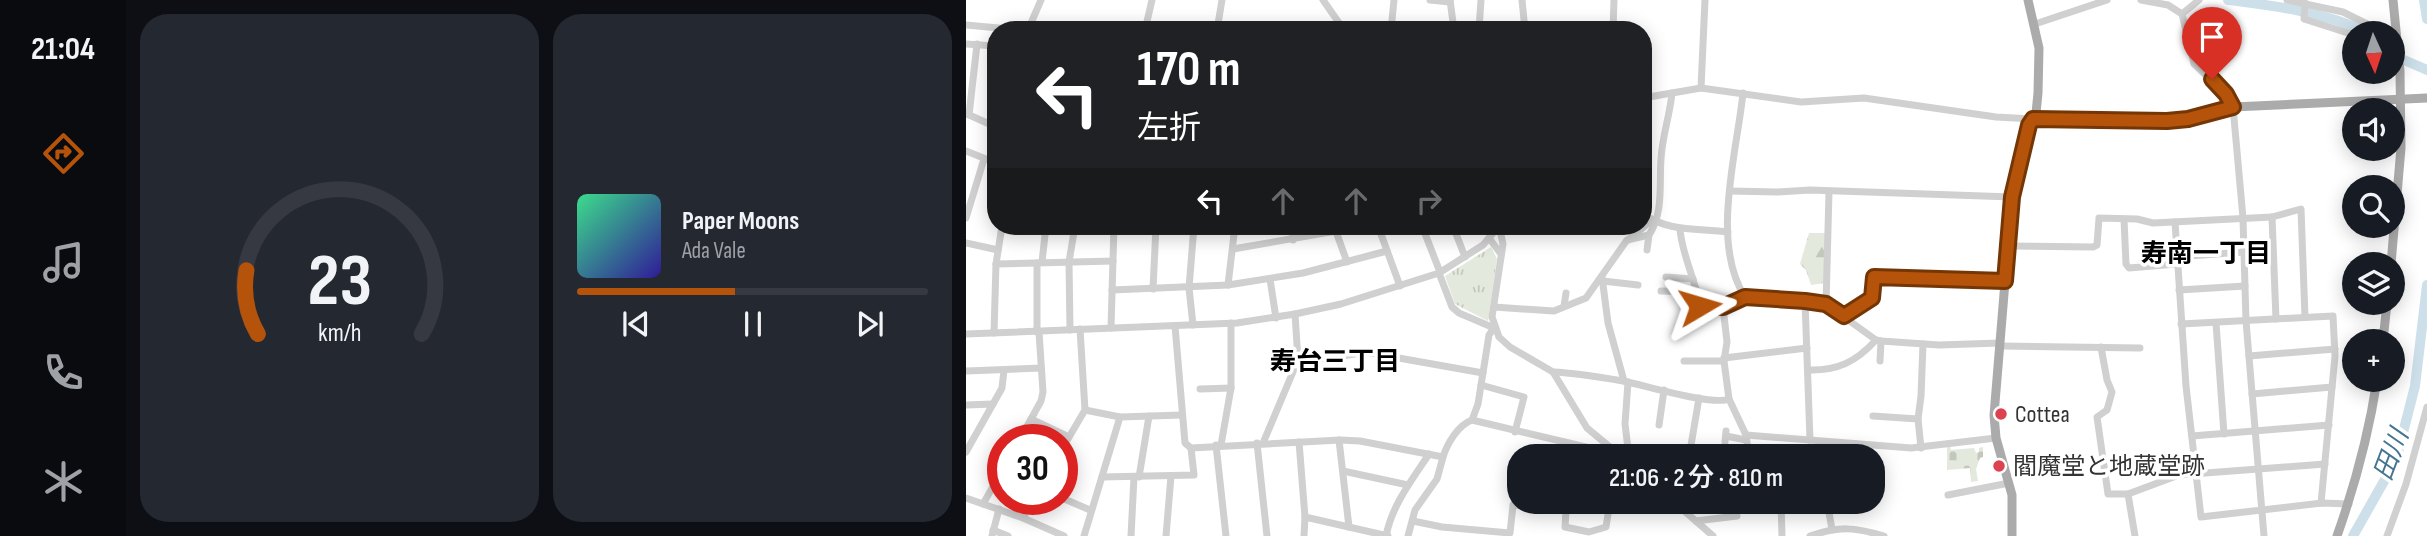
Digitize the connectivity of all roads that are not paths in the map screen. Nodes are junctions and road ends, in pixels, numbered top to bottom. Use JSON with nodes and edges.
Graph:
{"nodes":[{"id":1,"x":1041,"y":0,"type":"edge"},
{"id":2,"x":1152,"y":0,"type":"edge"},
{"id":3,"x":1323,"y":0,"type":"edge"},
{"id":4,"x":1394,"y":0,"type":"edge"},
{"id":5,"x":1430,"y":0,"type":"edge"},
{"id":6,"x":1481,"y":0,"type":"edge"},
{"id":7,"x":1522,"y":0,"type":"edge"},
{"id":8,"x":1614,"y":0,"type":"edge"},
{"id":9,"x":1705,"y":0,"type":"edge"},
{"id":10,"x":2028,"y":0,"type":"edge"},
{"id":11,"x":2107,"y":0,"type":"edge"},
{"id":12,"x":2141,"y":0,"type":"edge"},
{"id":13,"x":2199,"y":0,"type":"edge"},
{"id":14,"x":2287,"y":0,"type":"edge"},
{"id":15,"x":2393,"y":0,"type":"edge"},
{"id":16,"x":1450,"y":1,"type":"edge"},
{"id":17,"x":2305,"y":3,"type":"junction"},
{"id":18,"x":2185,"y":13,"type":"junction"},
{"id":19,"x":1030,"y":21,"type":"edge"},
{"id":20,"x":1147,"y":21,"type":"edge"},
{"id":21,"x":1338,"y":21,"type":"edge"},
{"id":22,"x":1392,"y":21,"type":"edge"},
{"id":23,"x":1453,"y":21,"type":"edge"},
{"id":24,"x":1480,"y":21,"type":"edge"},
{"id":25,"x":1524,"y":21,"type":"edge"},
{"id":26,"x":1613,"y":21,"type":"edge"},
{"id":27,"x":2361,"y":21,"type":"edge"},
{"id":28,"x":2395,"y":21,"type":"edge"},
{"id":29,"x":966,"y":24,"type":"edge"},
{"id":30,"x":2035,"y":24,"type":"junction"},
{"id":31,"x":987,"y":26,"type":"edge"},
{"id":32,"x":2342,"y":32,"type":"edge"},
{"id":33,"x":966,"y":44,"type":"edge"},
{"id":34,"x":977,"y":44,"type":"junction"},
{"id":35,"x":987,"y":45,"type":"edge"},
{"id":36,"x":1701,"y":88,"type":"junction"},
{"id":37,"x":1672,"y":93,"type":"junction"},
{"id":38,"x":1743,"y":93,"type":"junction"},
{"id":39,"x":1652,"y":96,"type":"edge"},
{"id":40,"x":2427,"y":98,"type":"edge"},
{"id":41,"x":2405,"y":99,"type":"edge"},
{"id":42,"x":2342,"y":102,"type":"edge"},
{"id":43,"x":2233,"y":107,"type":"junction"},
{"id":44,"x":967,"y":115,"type":"edge"},
{"id":45,"x":2033,"y":119,"type":"junction"},
{"id":46,"x":987,"y":123,"type":"edge"},
{"id":47,"x":966,"y":151,"type":"edge"},
{"id":48,"x":984,"y":159,"type":"junction"},
{"id":49,"x":987,"y":160,"type":"edge"},
{"id":50,"x":2400,"y":161,"type":"edge"},
{"id":51,"x":1730,"y":191,"type":"junction"},
{"id":52,"x":1829,"y":192,"type":"junction"},
{"id":53,"x":2012,"y":197,"type":"junction"},
{"id":54,"x":2272,"y":217,"type":"junction"},
{"id":55,"x":966,"y":218,"type":"edge"},
{"id":56,"x":2243,"y":218,"type":"junction"},
{"id":57,"x":1652,"y":219,"type":"edge"},
{"id":58,"x":2124,"y":219,"type":"junction"},
{"id":59,"x":1655,"y":221,"type":"junction"},
{"id":60,"x":2175,"y":222,"type":"junction"},
{"id":61,"x":1652,"y":223,"type":"edge"},
{"id":62,"x":1652,"y":228,"type":"edge"},
{"id":63,"x":1680,"y":230,"type":"junction"},
{"id":64,"x":1728,"y":232,"type":"junction"},
{"id":65,"x":1000,"y":235,"type":"edge"},
{"id":66,"x":1044,"y":235,"type":"edge"},
{"id":67,"x":1074,"y":235,"type":"edge"},
{"id":68,"x":1114,"y":235,"type":"edge"},
{"id":69,"x":1156,"y":235,"type":"edge"},
{"id":70,"x":1193,"y":235,"type":"edge"},
{"id":71,"x":1234,"y":235,"type":"edge"},
{"id":72,"x":1293,"y":235,"type":"edge"},
{"id":73,"x":1310,"y":235,"type":"edge"},
{"id":74,"x":1337,"y":235,"type":"edge"},
{"id":75,"x":1381,"y":235,"type":"edge"},
{"id":76,"x":1425,"y":235,"type":"edge"},
{"id":77,"x":1456,"y":235,"type":"edge"},
{"id":78,"x":1492,"y":235,"type":"edge"},
{"id":79,"x":1501,"y":235,"type":"edge"},
{"id":80,"x":1634,"y":235,"type":"edge"},
{"id":81,"x":1649,"y":235,"type":"joint"},
{"id":82,"x":1489,"y":238,"type":"junction"},
{"id":83,"x":1293,"y":240,"type":"junction"},
{"id":84,"x":1627,"y":240,"type":"junction"},
{"id":85,"x":966,"y":243,"type":"edge"},
{"id":86,"x":2008,"y":246,"type":"junction"},
{"id":87,"x":1233,"y":249,"type":"junction"},
{"id":88,"x":998,"y":250,"type":"junction"},
{"id":89,"x":1647,"y":250,"type":"dead end"},
{"id":90,"x":1387,"y":251,"type":"junction"},
{"id":91,"x":2392,"y":252,"type":"edge"},
{"id":92,"x":2244,"y":253,"type":"junction"},
{"id":93,"x":1501,"y":254,"type":"junction"},
{"id":94,"x":1465,"y":257,"type":"junction"},
{"id":95,"x":1113,"y":261,"type":"junction"},
{"id":96,"x":2176,"y":261,"type":"junction"},
{"id":97,"x":1039,"y":262,"type":"junction"},
{"id":98,"x":1069,"y":262,"type":"junction"},
{"id":99,"x":1347,"y":262,"type":"junction"},
{"id":100,"x":996,"y":264,"type":"junction"},
{"id":101,"x":1439,"y":272,"type":"junction"},
{"id":102,"x":1666,"y":277,"type":"dead end"},
{"id":103,"x":1270,"y":279,"type":"junction"},
{"id":104,"x":1603,"y":279,"type":"junction"},
{"id":105,"x":1693,"y":279,"type":"junction"},
{"id":106,"x":2005,"y":281,"type":"junction"},
{"id":107,"x":1228,"y":285,"type":"junction"},
{"id":108,"x":1638,"y":285,"type":"dead end"},
{"id":109,"x":1400,"y":286,"type":"junction"},
{"id":110,"x":2245,"y":286,"type":"junction"},
{"id":111,"x":1189,"y":288,"type":"junction"},
{"id":112,"x":1153,"y":289,"type":"junction"},
{"id":113,"x":1112,"y":290,"type":"junction"},
{"id":114,"x":2179,"y":290,"type":"junction"},
{"id":115,"x":1661,"y":291,"type":"dead end"},
{"id":116,"x":1698,"y":292,"type":"junction"},
{"id":117,"x":1566,"y":293,"type":"dead end"},
{"id":118,"x":1745,"y":297,"type":"junction"},
{"id":119,"x":1805,"y":301,"type":"junction"},
{"id":120,"x":1826,"y":304,"type":"junction"},
{"id":121,"x":1564,"y":306,"type":"junction"},
{"id":122,"x":1494,"y":307,"type":"junction"},
{"id":123,"x":1723,"y":307,"type":"junction"},
{"id":124,"x":1295,"y":314,"type":"junction"},
{"id":125,"x":1844,"y":316,"type":"junction"},
{"id":126,"x":2305,"y":317,"type":"junction"},
{"id":127,"x":1276,"y":318,"type":"junction"},
{"id":128,"x":2276,"y":319,"type":"junction"},
{"id":129,"x":2246,"y":321,"type":"junction"},
{"id":130,"x":1231,"y":323,"type":"junction"},
{"id":131,"x":2216,"y":323,"type":"junction"},
{"id":132,"x":2182,"y":324,"type":"junction"},
{"id":133,"x":1193,"y":325,"type":"junction"},
{"id":134,"x":1175,"y":326,"type":"junction"},
{"id":135,"x":1111,"y":328,"type":"junction"},
{"id":136,"x":1494,"y":328,"type":"junction"},
{"id":137,"x":1080,"y":329,"type":"junction"},
{"id":138,"x":1070,"y":330,"type":"junction"},
{"id":139,"x":1038,"y":332,"type":"junction"},
{"id":140,"x":994,"y":333,"type":"junction"},
{"id":141,"x":966,"y":334,"type":"edge"},
{"id":142,"x":1878,"y":341,"type":"junction"},
{"id":143,"x":1923,"y":344,"type":"junction"},
{"id":144,"x":2000,"y":344,"type":"junction"},
{"id":145,"x":2101,"y":347,"type":"junction"},
{"id":146,"x":1807,"y":348,"type":"junction"},
{"id":147,"x":2140,"y":348,"type":"dead end"},
{"id":148,"x":2335,"y":349,"type":"junction"},
{"id":149,"x":2249,"y":356,"type":"junction"},
{"id":150,"x":1724,"y":359,"type":"junction"},
{"id":151,"x":1298,"y":360,"type":"junction"},
{"id":152,"x":1880,"y":361,"type":"dead end"},
{"id":153,"x":1688,"y":362,"type":"dead end"},
{"id":154,"x":1041,"y":368,"type":"junction"},
{"id":155,"x":1004,"y":370,"type":"junction"},
{"id":156,"x":1808,"y":370,"type":"junction"},
{"id":157,"x":966,"y":371,"type":"edge"},
{"id":158,"x":1553,"y":372,"type":"junction"},
{"id":159,"x":1483,"y":373,"type":"junction"},
{"id":160,"x":1626,"y":382,"type":"junction"},
{"id":161,"x":1481,"y":385,"type":"junction"},
{"id":162,"x":2333,"y":387,"type":"junction"},
{"id":163,"x":1231,"y":388,"type":"junction"},
{"id":164,"x":1200,"y":389,"type":"dead end"},
{"id":165,"x":1664,"y":390,"type":"junction"},
{"id":166,"x":2375,"y":392,"type":"edge"},
{"id":167,"x":2252,"y":394,"type":"junction"},
{"id":168,"x":1699,"y":398,"type":"junction"},
{"id":169,"x":1729,"y":399,"type":"junction"},
{"id":170,"x":993,"y":404,"type":"junction"},
{"id":171,"x":966,"y":405,"type":"edge"},
{"id":172,"x":2427,"y":407,"type":"edge"},
{"id":173,"x":1085,"y":410,"type":"junction"},
{"id":174,"x":1182,"y":415,"type":"junction"},
{"id":175,"x":1149,"y":416,"type":"junction"},
{"id":176,"x":1873,"y":416,"type":"dead end"},
{"id":177,"x":1120,"y":417,"type":"junction"},
{"id":178,"x":1031,"y":419,"type":"junction"},
{"id":179,"x":1918,"y":419,"type":"junction"},
{"id":180,"x":1472,"y":420,"type":"junction"},
{"id":181,"x":1028,"y":424,"type":"edge"},
{"id":182,"x":1042,"y":424,"type":"edge"},
{"id":183,"x":1077,"y":424,"type":"edge"},
{"id":184,"x":1659,"y":425,"type":"dead end"},
{"id":185,"x":2329,"y":425,"type":"junction"},
{"id":186,"x":1515,"y":432,"type":"junction"},
{"id":187,"x":2255,"y":432,"type":"junction"},
{"id":188,"x":2224,"y":434,"type":"junction"},
{"id":189,"x":1726,"y":436,"type":"dead end"},
{"id":190,"x":2192,"y":436,"type":"junction"},
{"id":191,"x":1746,"y":437,"type":"junction"},
{"id":192,"x":1996,"y":438,"type":"junction"},
{"id":193,"x":1339,"y":440,"type":"junction"},
{"id":194,"x":1810,"y":440,"type":"junction"},
{"id":195,"x":1299,"y":442,"type":"junction"},
{"id":196,"x":1260,"y":443,"type":"junction"},
{"id":197,"x":1571,"y":444,"type":"edge"},
{"id":198,"x":1606,"y":444,"type":"edge"},
{"id":199,"x":1627,"y":444,"type":"edge"},
{"id":200,"x":1691,"y":444,"type":"edge"},
{"id":201,"x":1747,"y":444,"type":"edge"},
{"id":202,"x":1219,"y":445,"type":"junction"},
{"id":203,"x":1191,"y":448,"type":"junction"},
{"id":204,"x":1921,"y":448,"type":"junction"},
{"id":205,"x":966,"y":452,"type":"edge"},
{"id":206,"x":1429,"y":454,"type":"junction"},
{"id":207,"x":1443,"y":457,"type":"junction"},
{"id":208,"x":2325,"y":464,"type":"junction"},
{"id":209,"x":2258,"y":468,"type":"junction"},
{"id":210,"x":1343,"y":471,"type":"junction"},
{"id":211,"x":2196,"y":474,"type":"junction"},
{"id":212,"x":1171,"y":476,"type":"junction"},
{"id":213,"x":1102,"y":477,"type":"junction"},
{"id":214,"x":1136,"y":477,"type":"junction"},
{"id":215,"x":2009,"y":483,"type":"junction"},
{"id":216,"x":1408,"y":485,"type":"junction"},
{"id":217,"x":1948,"y":495,"type":"dead end"},
{"id":218,"x":2128,"y":495,"type":"junction"},
{"id":219,"x":987,"y":496,"type":"edge"},
{"id":220,"x":966,"y":498,"type":"edge"},
{"id":221,"x":983,"y":503,"type":"junction"},
{"id":222,"x":2321,"y":503,"type":"junction"},
{"id":223,"x":987,"y":504,"type":"edge"},
{"id":224,"x":2348,"y":504,"type":"junction"},
{"id":225,"x":1078,"y":505,"type":"edge"},
{"id":226,"x":1090,"y":510,"type":"junction"},
{"id":227,"x":2261,"y":510,"type":"junction"},
{"id":228,"x":1512,"y":514,"type":"edge"},
{"id":229,"x":1566,"y":514,"type":"edge"},
{"id":230,"x":1608,"y":514,"type":"edge"},
{"id":231,"x":1688,"y":514,"type":"edge"},
{"id":232,"x":1781,"y":514,"type":"edge"},
{"id":233,"x":1829,"y":514,"type":"edge"},
{"id":234,"x":998,"y":515,"type":"edge"},
{"id":235,"x":1015,"y":515,"type":"edge"},
{"id":236,"x":1025,"y":515,"type":"edge"},
{"id":237,"x":1305,"y":517,"type":"junction"},
{"id":238,"x":1023,"y":518,"type":"junction"},
{"id":239,"x":1734,"y":518,"type":"dead end"},
{"id":240,"x":1413,"y":521,"type":"junction"},
{"id":241,"x":1696,"y":521,"type":"junction"},
{"id":242,"x":1349,"y":527,"type":"junction"},
{"id":243,"x":1832,"y":529,"type":"junction"},
{"id":244,"x":1461,"y":532,"type":"edge"},
{"id":245,"x":993,"y":533,"type":"edge"},
{"id":246,"x":1589,"y":534,"type":"edge"},
{"id":247,"x":1009,"y":536,"type":"edge"},
{"id":248,"x":1064,"y":536,"type":"edge"},
{"id":249,"x":1084,"y":536,"type":"edge"},
{"id":250,"x":1131,"y":536,"type":"edge"},
{"id":251,"x":1166,"y":536,"type":"edge"},
{"id":252,"x":1226,"y":536,"type":"edge"},
{"id":253,"x":1268,"y":536,"type":"edge"},
{"id":254,"x":1304,"y":536,"type":"edge"},
{"id":255,"x":1387,"y":536,"type":"edge"},
{"id":256,"x":1408,"y":536,"type":"edge"},
{"id":257,"x":1713,"y":536,"type":"edge"},
{"id":258,"x":1782,"y":536,"type":"edge"},
{"id":259,"x":1810,"y":536,"type":"edge"},
{"id":260,"x":1884,"y":536,"type":"edge"},
{"id":261,"x":2012,"y":536,"type":"edge"},
{"id":262,"x":2135,"y":536,"type":"edge"},
{"id":263,"x":2264,"y":536,"type":"edge"},
{"id":264,"x":2336,"y":536,"type":"edge"},
{"id":265,"x":2387,"y":536,"type":"edge"}],
"edges":[{"from":1,"to":19,"type":"street"},
{"from":2,"to":20,"type":"street"},
{"from":3,"to":21,"type":"street"},
{"from":4,"to":22,"type":"street"},
{"from":5,"to":16,"type":"street"},
{"from":6,"to":24,"type":"street"},
{"from":7,"to":25,"type":"street"},
{"from":8,"to":26,"type":"street"},
{"from":9,"to":36,"type":"street"},
{"from":10,"to":30,"type":"main road"},
{"from":11,"to":30,"type":"street"},
{"from":12,"to":18,"type":"street"},
{"from":13,"to":18,"type":"street"},
{"from":14,"to":17,"type":"street"},
{"from":15,"to":28,"type":"main road"},
{"from":16,"to":23,"type":"street"},
{"from":17,"to":27,"type":"street"},
{"from":17,"to":32,"type":"street"},
{"from":18,"to":43,"type":"street"},
{"from":29,"to":31,"type":"street"},
{"from":30,"to":45,"type":"main road"},
{"from":33,"to":34,"type":"street"},
{"from":34,"to":35,"type":"street"},
{"from":34,"to":44,"type":"street"},
{"from":36,"to":37,"type":"street"},
{"from":36,"to":38,"type":"street"},
{"from":37,"to":39,"type":"street"},
{"from":37,"to":59,"type":"street"},
{"from":38,"to":45,"type":"street"},
{"from":38,"to":51,"type":"street"},
{"from":40,"to":41,"type":"main road"},
{"from":42,"to":43,"type":"main road"},
{"from":43,"to":45,"type":"main road"},
{"from":43,"to":56,"type":"street"},
{"from":44,"to":46,"type":"street"},
{"from":45,"to":53,"type":"main road"},
{"from":47,"to":48,"type":"street"},
{"from":48,"to":49,"type":"street"},
{"from":48,"to":55,"type":"street"},
{"from":50,"to":91,"type":"main road"},
{"from":51,"to":52,"type":"street"},
{"from":51,"to":64,"type":"street"},
{"from":52,"to":53,"type":"street"},
{"from":52,"to":120,"type":"street"},
{"from":53,"to":86,"type":"main road"},
{"from":54,"to":56,"type":"street"},
{"from":54,"to":126,"type":"street"},
{"from":54,"to":128,"type":"street"},
{"from":56,"to":60,"type":"street"},
{"from":56,"to":92,"type":"street"},
{"from":57,"to":59,"type":"street"},
{"from":58,"to":60,"type":"street"},
{"from":58,"to":86,"type":"street"},
{"from":58,"to":96,"type":"street"},
{"from":59,"to":61,"type":"street"},
{"from":59,"to":62,"type":"street"},
{"from":59,"to":63,"type":"street"},
{"from":60,"to":96,"type":"street"},
{"from":63,"to":64,"type":"street"},
{"from":63,"to":105,"type":"street"},
{"from":64,"to":118,"type":"street"},
{"from":65,"to":88,"type":"street"},
{"from":66,"to":97,"type":"street"},
{"from":67,"to":98,"type":"street"},
{"from":68,"to":95,"type":"street"},
{"from":69,"to":112,"type":"street"},
{"from":70,"to":111,"type":"street"},
{"from":71,"to":87,"type":"street"},
{"from":72,"to":83,"type":"street"},
{"from":73,"to":83,"type":"street"},
{"from":74,"to":99,"type":"street"},
{"from":75,"to":90,"type":"street"},
{"from":76,"to":101,"type":"street"},
{"from":77,"to":94,"type":"street"},
{"from":78,"to":82,"type":"street"},
{"from":79,"to":93,"type":"street"},
{"from":80,"to":84,"type":"street"},
{"from":81,"to":84,"type":"street"},
{"from":81,"to":89,"type":"street"},
{"from":82,"to":93,"type":"street"},
{"from":82,"to":94,"type":"street"},
{"from":83,"to":87,"type":"street"},
{"from":84,"to":104,"type":"street"},
{"from":85,"to":88,"type":"street"},
{"from":86,"to":106,"type":"main road"},
{"from":87,"to":107,"type":"street"},
{"from":88,"to":100,"type":"street"},
{"from":90,"to":99,"type":"street"},
{"from":90,"to":109,"type":"street"},
{"from":92,"to":96,"type":"street"},
{"from":92,"to":110,"type":"street"},
{"from":93,"to":122,"type":"street"},
{"from":94,"to":101,"type":"street"},
{"from":95,"to":98,"type":"street"},
{"from":95,"to":113,"type":"street"},
{"from":96,"to":114,"type":"street"},
{"from":97,"to":98,"type":"street"},
{"from":97,"to":100,"type":"street"},
{"from":97,"to":139,"type":"street"},
{"from":98,"to":138,"type":"street"},
{"from":99,"to":103,"type":"street"},
{"from":100,"to":140,"type":"street"},
{"from":101,"to":109,"type":"street"},
{"from":101,"to":136,"type":"street"},
{"from":102,"to":105,"type":"street"},
{"from":103,"to":107,"type":"street"},
{"from":103,"to":127,"type":"street"},
{"from":104,"to":108,"type":"street"},
{"from":104,"to":121,"type":"street"},
{"from":104,"to":160,"type":"street"},
{"from":105,"to":116,"type":"street"},
{"from":106,"to":125,"type":"street"},
{"from":106,"to":144,"type":"main road"},
{"from":107,"to":111,"type":"street"},
{"from":109,"to":124,"type":"street"},
{"from":110,"to":114,"type":"street"},
{"from":110,"to":129,"type":"street"},
{"from":111,"to":112,"type":"street"},
{"from":111,"to":133,"type":"street"},
{"from":112,"to":113,"type":"street"},
{"from":113,"to":135,"type":"street"},
{"from":114,"to":132,"type":"street"},
{"from":115,"to":116,"type":"street"},
{"from":116,"to":123,"type":"street"},
{"from":117,"to":121,"type":"street"},
{"from":118,"to":119,"type":"street"},
{"from":118,"to":123,"type":"street"},
{"from":119,"to":120,"type":"street"},
{"from":119,"to":146,"type":"street"},
{"from":120,"to":125,"type":"street"},
{"from":121,"to":122,"type":"street"},
{"from":122,"to":136,"type":"street"},
{"from":123,"to":150,"type":"street"},
{"from":124,"to":127,"type":"street"},
{"from":124,"to":151,"type":"street"},
{"from":125,"to":142,"type":"street"},
{"from":126,"to":128,"type":"street"},
{"from":126,"to":148,"type":"street"},
{"from":127,"to":130,"type":"street"},
{"from":128,"to":129,"type":"street"},
{"from":129,"to":131,"type":"street"},
{"from":129,"to":149,"type":"street"},
{"from":130,"to":133,"type":"street"},
{"from":130,"to":163,"type":"street"},
{"from":131,"to":132,"type":"street"},
{"from":131,"to":188,"type":"street"},
{"from":132,"to":190,"type":"street"},
{"from":133,"to":134,"type":"street"},
{"from":134,"to":135,"type":"street"},
{"from":134,"to":174,"type":"street"},
{"from":135,"to":137,"type":"street"},
{"from":136,"to":158,"type":"street"},
{"from":136,"to":159,"type":"street"},
{"from":137,"to":138,"type":"street"},
{"from":137,"to":173,"type":"street"},
{"from":138,"to":139,"type":"street"},
{"from":139,"to":140,"type":"street"},
{"from":139,"to":154,"type":"street"},
{"from":140,"to":141,"type":"street"},
{"from":142,"to":143,"type":"street"},
{"from":142,"to":152,"type":"street"},
{"from":142,"to":156,"type":"street"},
{"from":143,"to":144,"type":"street"},
{"from":143,"to":179,"type":"street"},
{"from":144,"to":145,"type":"street"},
{"from":144,"to":192,"type":"main road"},
{"from":145,"to":147,"type":"street"},
{"from":145,"to":218,"type":"street"},
{"from":146,"to":150,"type":"street"},
{"from":146,"to":156,"type":"street"},
{"from":148,"to":149,"type":"street"},
{"from":148,"to":162,"type":"street"},
{"from":149,"to":167,"type":"street"},
{"from":150,"to":153,"type":"street"},
{"from":150,"to":169,"type":"street"},
{"from":151,"to":159,"type":"street"},
{"from":151,"to":196,"type":"street"},
{"from":154,"to":155,"type":"street"},
{"from":154,"to":178,"type":"street"},
{"from":155,"to":157,"type":"street"},
{"from":155,"to":170,"type":"street"},
{"from":156,"to":194,"type":"street"},
{"from":158,"to":160,"type":"street"},
{"from":158,"to":198,"type":"street"},
{"from":159,"to":161,"type":"street"},
{"from":160,"to":165,"type":"street"},
{"from":160,"to":199,"type":"street"},
{"from":161,"to":180,"type":"street"},
{"from":161,"to":186,"type":"street"},
{"from":162,"to":167,"type":"street"},
{"from":162,"to":185,"type":"street"},
{"from":163,"to":164,"type":"street"},
{"from":163,"to":202,"type":"street"},
{"from":165,"to":168,"type":"street"},
{"from":165,"to":184,"type":"street"},
{"from":166,"to":224,"type":"main road"},
{"from":167,"to":187,"type":"street"},
{"from":168,"to":169,"type":"street"},
{"from":168,"to":200,"type":"street"},
{"from":169,"to":191,"type":"street"},
{"from":170,"to":171,"type":"street"},
{"from":170,"to":205,"type":"street"},
{"from":172,"to":265,"type":"street"},
{"from":173,"to":177,"type":"street"},
{"from":173,"to":183,"type":"street"},
{"from":174,"to":175,"type":"street"},
{"from":174,"to":203,"type":"street"},
{"from":175,"to":177,"type":"street"},
{"from":175,"to":214,"type":"street"},
{"from":176,"to":179,"type":"street"},
{"from":177,"to":213,"type":"street"},
{"from":178,"to":181,"type":"street"},
{"from":178,"to":182,"type":"street"},
{"from":179,"to":204,"type":"street"},
{"from":180,"to":186,"type":"street"},
{"from":180,"to":207,"type":"street"},
{"from":185,"to":187,"type":"street"},
{"from":185,"to":208,"type":"street"},
{"from":186,"to":197,"type":"street"},
{"from":187,"to":188,"type":"street"},
{"from":187,"to":209,"type":"street"},
{"from":188,"to":190,"type":"street"},
{"from":189,"to":191,"type":"street"},
{"from":190,"to":211,"type":"street"},
{"from":191,"to":194,"type":"street"},
{"from":191,"to":201,"type":"street"},
{"from":192,"to":204,"type":"street"},
{"from":192,"to":215,"type":"main road"},
{"from":193,"to":195,"type":"street"},
{"from":193,"to":206,"type":"street"},
{"from":193,"to":210,"type":"street"},
{"from":194,"to":204,"type":"street"},
{"from":195,"to":196,"type":"street"},
{"from":195,"to":237,"type":"street"},
{"from":196,"to":202,"type":"street"},
{"from":196,"to":253,"type":"street"},
{"from":202,"to":203,"type":"street"},
{"from":202,"to":252,"type":"street"},
{"from":203,"to":212,"type":"street"},
{"from":206,"to":207,"type":"street"},
{"from":206,"to":216,"type":"street"},
{"from":207,"to":240,"type":"street"},
{"from":208,"to":209,"type":"street"},
{"from":208,"to":222,"type":"street"},
{"from":209,"to":211,"type":"street"},
{"from":209,"to":227,"type":"street"},
{"from":210,"to":216,"type":"street"},
{"from":210,"to":242,"type":"street"},
{"from":211,"to":218,"type":"street"},
{"from":211,"to":227,"type":"street"},
{"from":212,"to":214,"type":"street"},
{"from":212,"to":251,"type":"street"},
{"from":213,"to":214,"type":"street"},
{"from":213,"to":226,"type":"street"},
{"from":214,"to":250,"type":"street"},
{"from":215,"to":217,"type":"street"},
{"from":215,"to":261,"type":"main road"},
{"from":216,"to":255,"type":"street"},
{"from":218,"to":262,"type":"street"},
{"from":219,"to":221,"type":"street"},
{"from":220,"to":221,"type":"street"},
{"from":221,"to":223,"type":"street"},
{"from":222,"to":224,"type":"street"},
{"from":222,"to":227,"type":"street"},
{"from":224,"to":264,"type":"main road"},
{"from":225,"to":226,"type":"street"},
{"from":226,"to":249,"type":"street"},
{"from":227,"to":263,"type":"street"},
{"from":228,"to":244,"type":"street"},
{"from":229,"to":246,"type":"street"},
{"from":230,"to":246,"type":"street"},
{"from":231,"to":241,"type":"street"},
{"from":232,"to":258,"type":"street"},
{"from":233,"to":243,"type":"street"},
{"from":234,"to":245,"type":"street"},
{"from":235,"to":238,"type":"street"},
{"from":236,"to":238,"type":"street"},
{"from":237,"to":242,"type":"street"},
{"from":237,"to":254,"type":"street"},
{"from":238,"to":248,"type":"street"},
{"from":239,"to":241,"type":"street"},
{"from":240,"to":244,"type":"street"},
{"from":240,"to":256,"type":"street"},
{"from":241,"to":257,"type":"street"},
{"from":242,"to":255,"type":"street"},
{"from":243,"to":259,"type":"street"},
{"from":243,"to":260,"type":"street"},
{"from":245,"to":247,"type":"street"}]}
